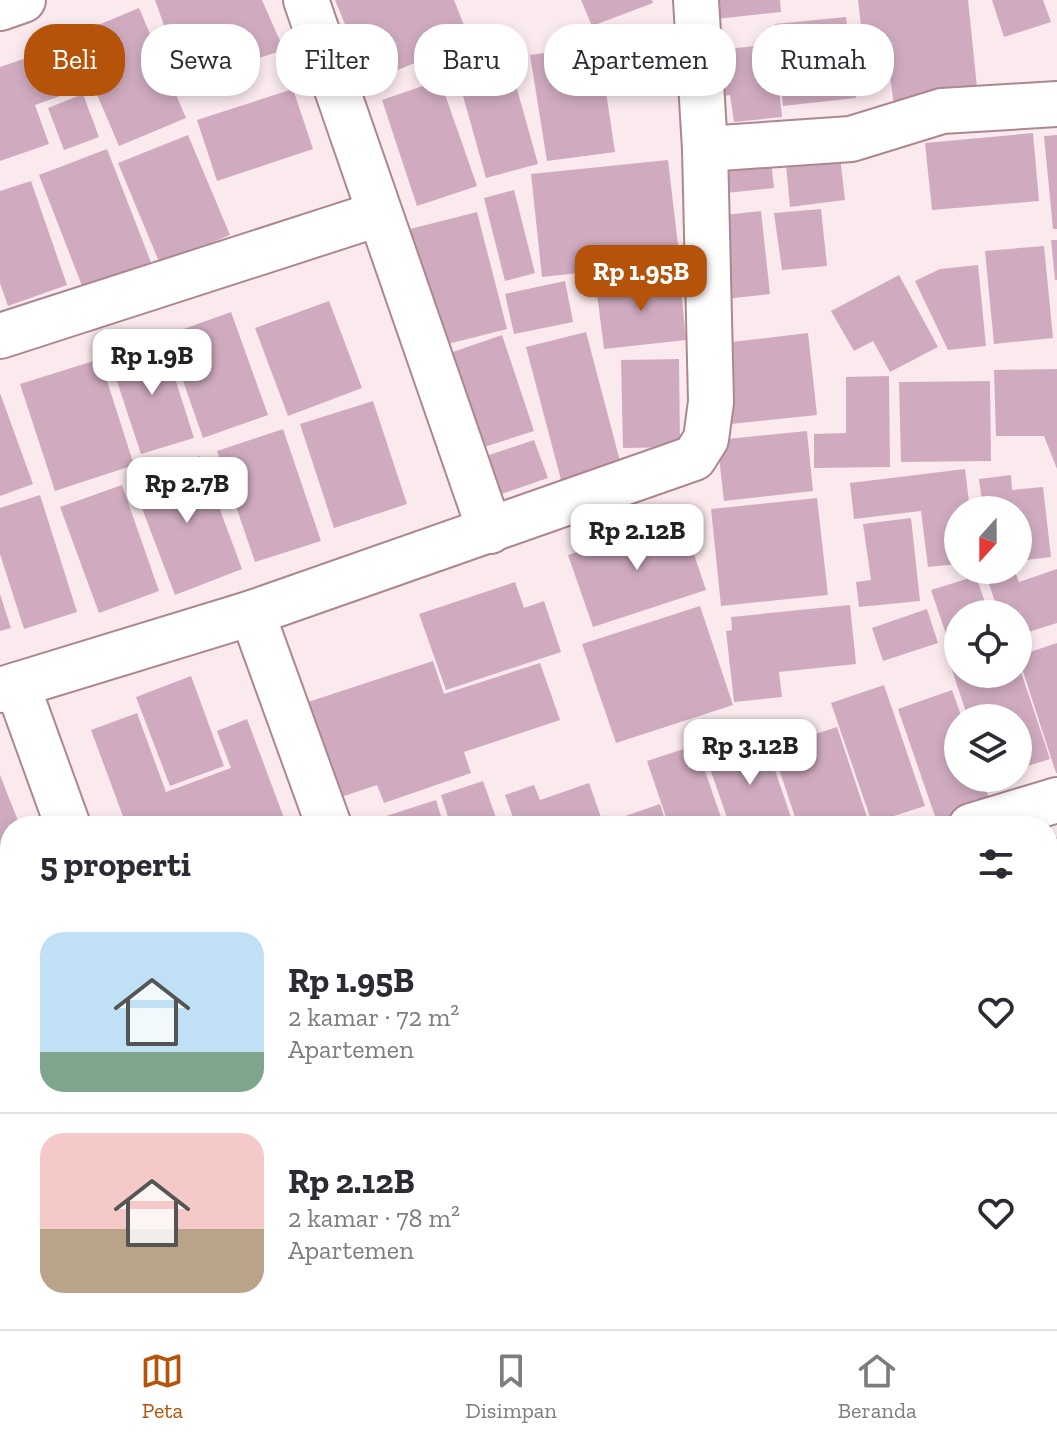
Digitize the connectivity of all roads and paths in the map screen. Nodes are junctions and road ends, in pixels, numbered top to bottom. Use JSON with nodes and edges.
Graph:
{"nodes":[{"id":1,"x":23,"y":0,"type":"edge"},
{"id":2,"x":306,"y":0,"type":"edge"},
{"id":3,"x":696,"y":0,"type":"edge"},
{"id":4,"x":0,"y":8,"type":"edge"},
{"id":5,"x":1057,"y":104,"type":"edge"},
{"id":6,"x":705,"y":149,"type":"junction"},
{"id":7,"x":378,"y":214,"type":"junction"},
{"id":8,"x":0,"y":336,"type":"edge"},
{"id":9,"x":490,"y":531,"type":"junction"},
{"id":10,"x":252,"y":613,"type":"junction"},
{"id":11,"x":8,"y":688,"type":"edge"},
{"id":12,"x":1057,"y":800,"type":"edge"},
{"id":13,"x":64,"y":816,"type":"edge"},
{"id":14,"x":325,"y":816,"type":"edge"},
{"id":15,"x":1004,"y":816,"type":"edge"}],
"edges":[{"from":1,"to":4,"type":"street"},
{"from":2,"to":7,"type":"street"},
{"from":3,"to":6,"type":"street"},
{"from":5,"to":6,"type":"street"},
{"from":6,"to":9,"type":"street"},
{"from":7,"to":8,"type":"street"},
{"from":7,"to":9,"type":"street"},
{"from":9,"to":10,"type":"street"},
{"from":10,"to":11,"type":"street"},
{"from":10,"to":14,"type":"street"},
{"from":11,"to":13,"type":"street"},
{"from":12,"to":15,"type":"street"}]}
